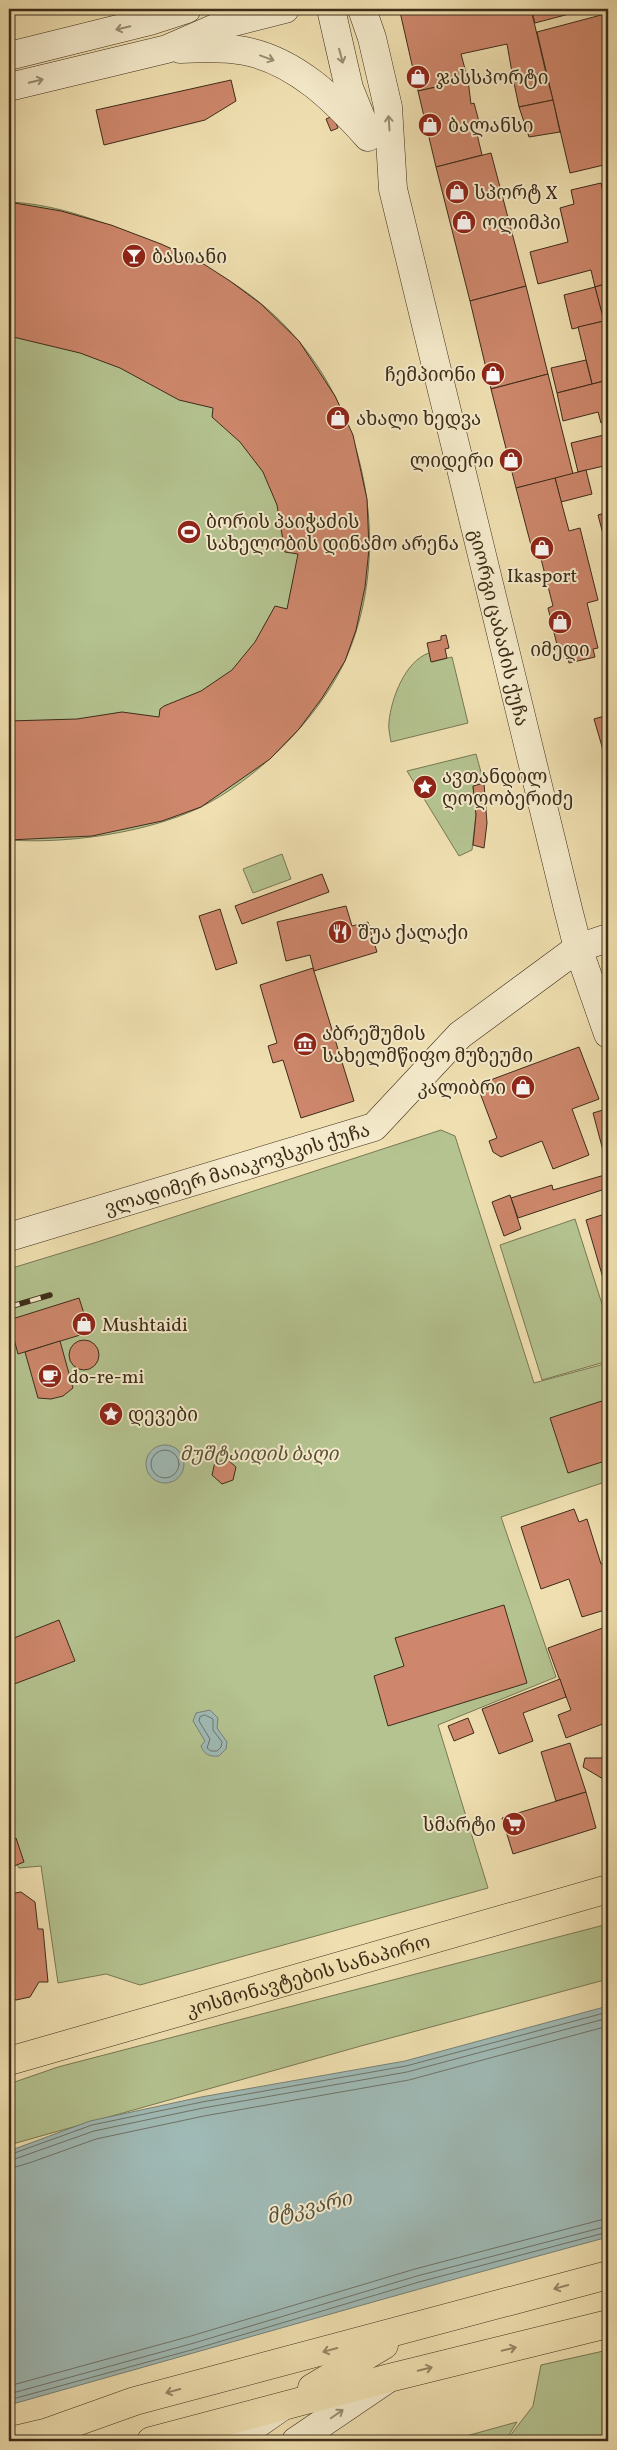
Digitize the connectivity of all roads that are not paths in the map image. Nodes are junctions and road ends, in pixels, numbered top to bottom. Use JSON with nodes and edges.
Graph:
{"nodes":[{"id":1,"x":187,"y":9,"type":"edge"},
{"id":2,"x":285,"y":9,"type":"edge"},
{"id":3,"x":331,"y":9,"type":"edge"},
{"id":4,"x":362,"y":9,"type":"edge"},
{"id":5,"x":167,"y":49,"type":"junction"},
{"id":6,"x":9,"y":56,"type":"edge"},
{"id":7,"x":9,"y":88,"type":"edge"},
{"id":8,"x":368,"y":137,"type":"junction"},
{"id":9,"x":393,"y":189,"type":"junction"},
{"id":10,"x":608,"y":938,"type":"edge"},
{"id":11,"x":578,"y":948,"type":"junction"},
{"id":12,"x":608,"y":1034,"type":"edge"},
{"id":13,"x":9,"y":1237,"type":"edge"},
{"id":14,"x":608,"y":1889,"type":"edge"},
{"id":15,"x":9,"y":2061,"type":"edge"},
{"id":16,"x":608,"y":2275,"type":"edge"},
{"id":17,"x":603,"y":2327,"type":"edge"},
{"id":18,"x":411,"y":2329,"type":"junction"},
{"id":19,"x":389,"y":2378,"type":"junction"},
{"id":20,"x":283,"y":2406,"type":"junction"},
{"id":21,"x":10,"y":2441,"type":"edge"},
{"id":22,"x":151,"y":2441,"type":"edge"},
{"id":23,"x":232,"y":2441,"type":"edge"},
{"id":24,"x":296,"y":2441,"type":"edge"}],
"edges":[{"from":1,"to":6,"type":"main road","one_way":true},
{"from":2,"to":5,"type":"main road"},
{"from":3,"to":8,"type":"main road","name":"გიორგი ცაბაძის ქუჩა","one_way":true},
{"from":9,"to":4,"type":"main road","name":"გიორგი ცაბაძის ქუჩა","one_way":true},
{"from":7,"to":5,"type":"main road","one_way":true},
{"from":5,"to":8,"type":"main road","one_way":true},
{"from":8,"to":9,"type":"main road","name":"გიორგი ცაბაძის ქუჩა"},
{"from":9,"to":11,"type":"main road","name":"გიორგი ცაბაძის ქუჩა"},
{"from":10,"to":11,"type":"main road","name":"ვლადიმერ მაიაკოვსკის ქუჩა"},
{"from":11,"to":12,"type":"main road","name":"გიორგი ცაბაძის ქუჩა"},
{"from":11,"to":13,"type":"main road","name":"ვლადიმერ მაიაკოვსკის ქუჩა"},
{"from":14,"to":15,"type":"main road","name":"კოსმონავტების სანაპირო"},
{"from":16,"to":18,"type":"main road","one_way":true},
{"from":19,"to":17,"type":"main road","one_way":true},
{"from":18,"to":20,"type":"main road"},
{"from":18,"to":21,"type":"main road","one_way":true},
{"from":19,"to":20,"type":"main road"},
{"from":24,"to":19,"type":"main road","one_way":true},
{"from":20,"to":22,"type":"main road"},
{"from":20,"to":23,"type":"main road"}]}
